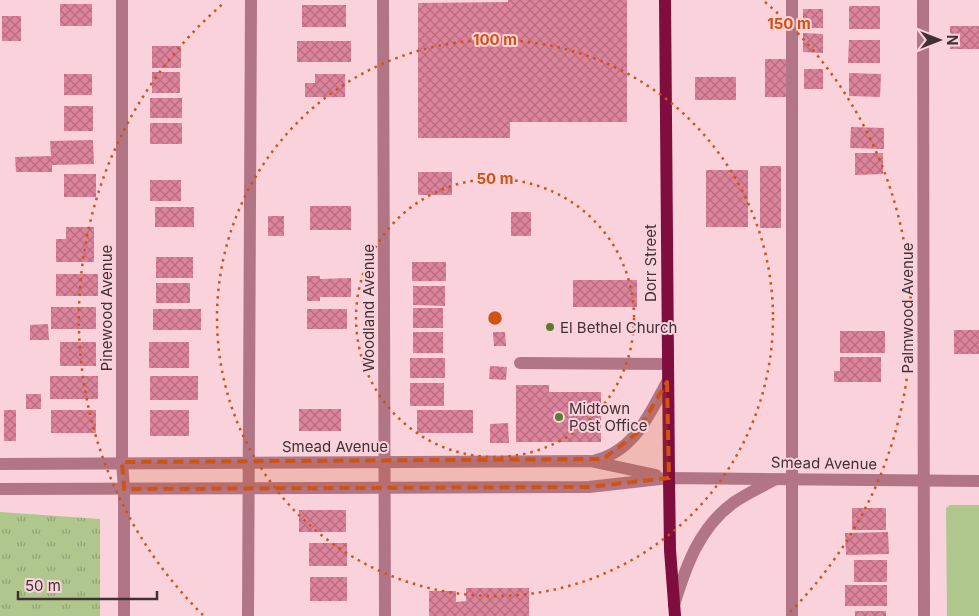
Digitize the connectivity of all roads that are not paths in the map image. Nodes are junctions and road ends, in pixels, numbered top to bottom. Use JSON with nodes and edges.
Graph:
{"nodes":[{"id":1,"x":122,"y":0,"type":"edge"},
{"id":2,"x":252,"y":0,"type":"edge"},
{"id":3,"x":383,"y":0,"type":"edge"},
{"id":4,"x":665,"y":0,"type":"edge"},
{"id":5,"x":792,"y":0,"type":"edge"},
{"id":6,"x":923,"y":0,"type":"edge"},
{"id":7,"x":520,"y":364,"type":"dead end"},
{"id":8,"x":667,"y":364,"type":"junction"},
{"id":9,"x":668,"y":382,"type":"junction"},
{"id":10,"x":590,"y":461,"type":"junction"},
{"id":11,"x":122,"y":462,"type":"junction"},
{"id":12,"x":249,"y":462,"type":"junction"},
{"id":13,"x":384,"y":462,"type":"junction"},
{"id":14,"x":0,"y":464,"type":"edge"},
{"id":15,"x":669,"y":478,"type":"junction"},
{"id":16,"x":775,"y":479,"type":"junction"},
{"id":17,"x":791,"y":480,"type":"junction"},
{"id":18,"x":924,"y":480,"type":"junction"},
{"id":19,"x":979,"y":481,"type":"edge"},
{"id":20,"x":249,"y":488,"type":"junction"},
{"id":21,"x":384,"y":488,"type":"junction"},
{"id":22,"x":0,"y":489,"type":"edge"},
{"id":23,"x":124,"y":489,"type":"junction"},
{"id":24,"x":675,"y":610,"type":"edge"},
{"id":25,"x":124,"y":616,"type":"edge"},
{"id":26,"x":248,"y":616,"type":"edge"},
{"id":27,"x":385,"y":616,"type":"edge"},
{"id":28,"x":792,"y":616,"type":"edge"},
{"id":29,"x":924,"y":616,"type":"edge"}],
"edges":[{"from":1,"to":11,"type":"street","name":"Pinewood Avenue"},
{"from":2,"to":12,"type":"street"},
{"from":3,"to":13,"type":"street","name":"Woodland Avenue"},
{"from":4,"to":8,"type":"main road","name":"Dorr Street"},
{"from":5,"to":17,"type":"street"},
{"from":6,"to":18,"type":"street","name":"Palmwood Avenue"},
{"from":7,"to":8,"type":"street"},
{"from":8,"to":9,"type":"main road","name":"Dorr Street"},
{"from":9,"to":10,"type":"street"},
{"from":9,"to":15,"type":"main road","name":"Dorr Street"},
{"from":10,"to":13,"type":"street","name":"Smead Avenue"},
{"from":10,"to":15,"type":"street","name":"Smead Avenue"},
{"from":11,"to":12,"type":"street","name":"Smead Avenue"},
{"from":11,"to":14,"type":"street","name":"Smead Avenue"},
{"from":11,"to":23,"type":"street","name":"Pinewood Avenue"},
{"from":12,"to":13,"type":"street","name":"Smead Avenue"},
{"from":12,"to":20,"type":"street"},
{"from":13,"to":21,"type":"street","name":"Woodland Avenue"},
{"from":15,"to":16,"type":"street","name":"Smead Avenue"},
{"from":15,"to":21,"type":"street","name":"Smead Avenue"},
{"from":15,"to":24,"type":"main road","name":"Dorr Street"},
{"from":16,"to":17,"type":"street","name":"Smead Avenue"},
{"from":16,"to":24,"type":"street"},
{"from":17,"to":18,"type":"street","name":"Smead Avenue"},
{"from":17,"to":28,"type":"street"},
{"from":18,"to":19,"type":"street","name":"Smead Avenue"},
{"from":18,"to":29,"type":"street","name":"Palmwood Avenue"},
{"from":20,"to":21,"type":"street","name":"Smead Avenue"},
{"from":20,"to":23,"type":"street","name":"Smead Avenue"},
{"from":20,"to":26,"type":"street"},
{"from":21,"to":27,"type":"street","name":"Woodland Avenue"},
{"from":22,"to":23,"type":"street","name":"Smead Avenue"},
{"from":23,"to":25,"type":"street","name":"Pinewood Avenue"}]}
